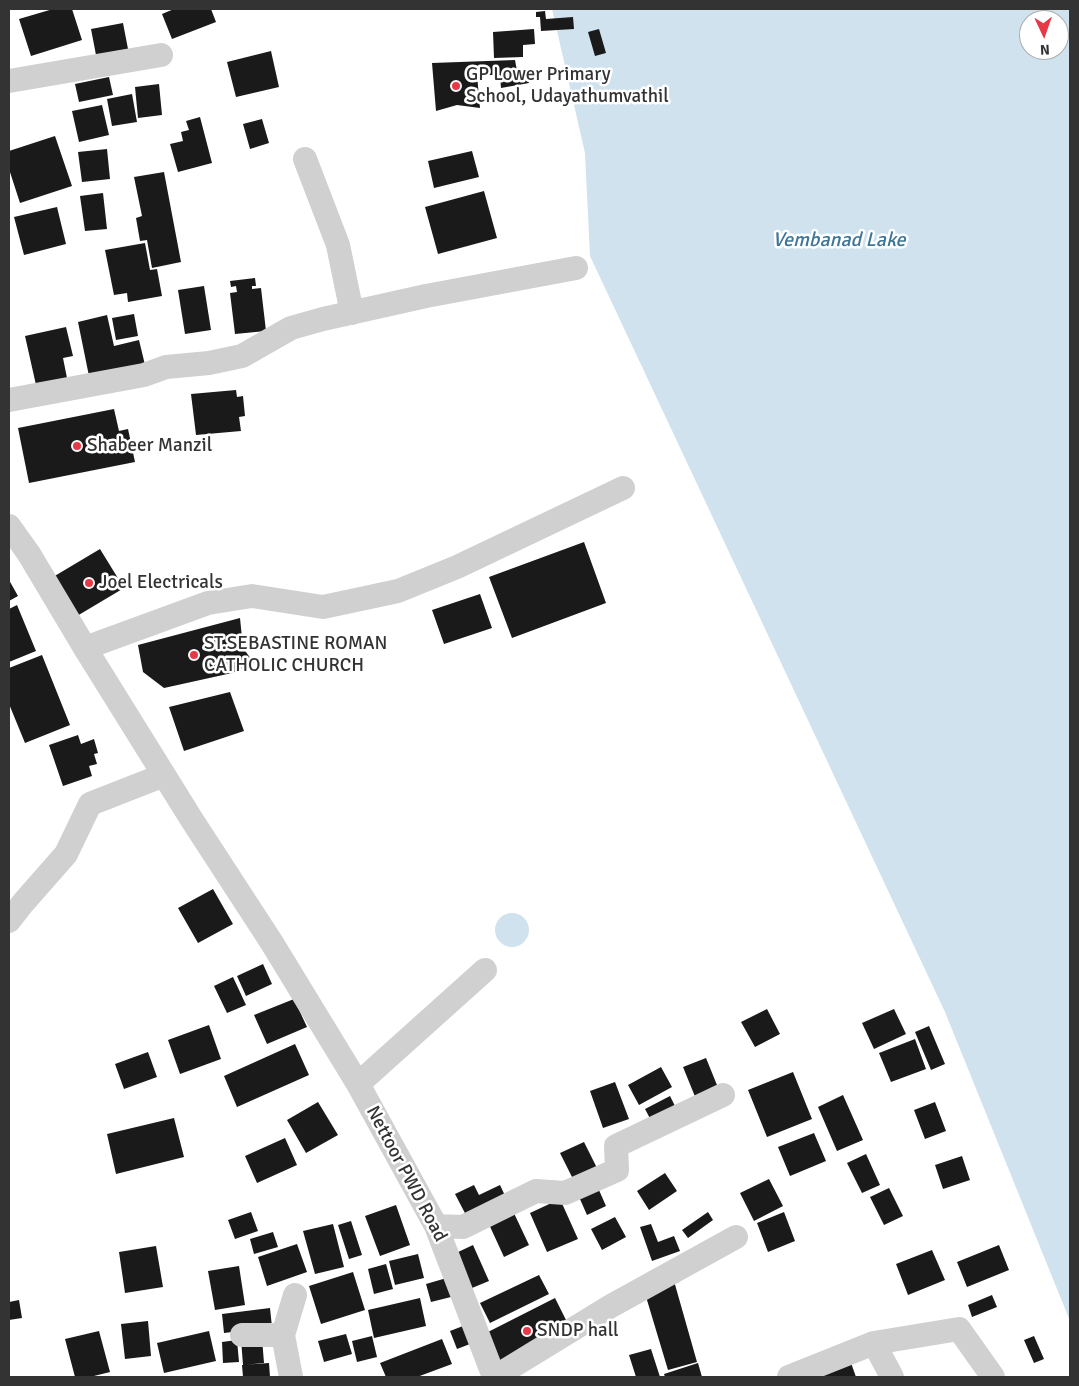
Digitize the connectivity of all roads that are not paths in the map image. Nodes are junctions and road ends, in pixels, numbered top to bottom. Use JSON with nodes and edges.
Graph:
{"nodes":[{"id":1,"x":161,"y":55,"type":"dead end"},
{"id":2,"x":9,"y":81,"type":"edge"},
{"id":3,"x":306,"y":159,"type":"dead end"},
{"id":4,"x":576,"y":268,"type":"dead end"},
{"id":5,"x":352,"y":312,"type":"junction"},
{"id":6,"x":9,"y":400,"type":"edge"},
{"id":7,"x":623,"y":488,"type":"dead end"},
{"id":8,"x":9,"y":526,"type":"edge"},
{"id":9,"x":85,"y":648,"type":"junction"},
{"id":10,"x":164,"y":775,"type":"junction"},
{"id":11,"x":9,"y":921,"type":"edge"},
{"id":12,"x":486,"y":970,"type":"dead end"},
{"id":13,"x":358,"y":1084,"type":"junction"},
{"id":14,"x":723,"y":1095,"type":"dead end"},
{"id":15,"x":436,"y":1226,"type":"junction"},
{"id":16,"x":736,"y":1237,"type":"dead end"},
{"id":17,"x":295,"y":1295,"type":"dead end"},
{"id":18,"x":242,"y":1335,"type":"dead end"},
{"id":19,"x":283,"y":1335,"type":"junction"},
{"id":20,"x":874,"y":1343,"type":"junction"},
{"id":21,"x":291,"y":1377,"type":"edge"},
{"id":22,"x":494,"y":1377,"type":"edge"},
{"id":23,"x":790,"y":1377,"type":"edge"},
{"id":24,"x":892,"y":1377,"type":"edge"},
{"id":25,"x":993,"y":1377,"type":"edge"}],
"edges":[{"from":1,"to":2,"type":"street"},
{"from":3,"to":5,"type":"street"},
{"from":4,"to":5,"type":"street"},
{"from":5,"to":6,"type":"street"},
{"from":7,"to":9,"type":"street"},
{"from":8,"to":9,"type":"street","name":"Nettoor PWD Road"},
{"from":9,"to":10,"type":"street","name":"Nettoor PWD Road"},
{"from":10,"to":11,"type":"street"},
{"from":10,"to":13,"type":"street","name":"Nettoor PWD Road"},
{"from":12,"to":13,"type":"street"},
{"from":13,"to":15,"type":"street","name":"Nettoor PWD Road"},
{"from":14,"to":15,"type":"street"},
{"from":15,"to":22,"type":"street","name":"Nettoor PWD Road"},
{"from":16,"to":22,"type":"street"},
{"from":17,"to":19,"type":"street"},
{"from":18,"to":19,"type":"street"},
{"from":19,"to":21,"type":"street"},
{"from":20,"to":23,"type":"street"},
{"from":20,"to":24,"type":"street"},
{"from":20,"to":25,"type":"street"}]}
